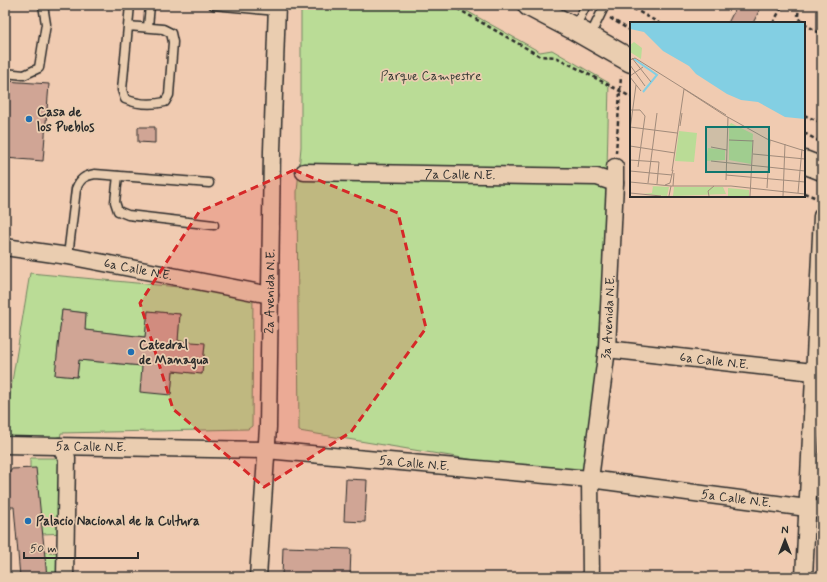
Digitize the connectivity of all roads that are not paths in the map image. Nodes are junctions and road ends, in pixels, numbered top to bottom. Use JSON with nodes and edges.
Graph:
{"nodes":[{"id":1,"x":43,"y":5,"type":"edge"},
{"id":2,"x":130,"y":5,"type":"edge"},
{"id":3,"x":150,"y":5,"type":"edge"},
{"id":4,"x":213,"y":5,"type":"edge"},
{"id":5,"x":530,"y":5,"type":"edge"},
{"id":6,"x":586,"y":5,"type":"edge"},
{"id":7,"x":605,"y":5,"type":"edge"},
{"id":8,"x":277,"y":8,"type":"edge"},
{"id":9,"x":128,"y":26,"type":"junction"},
{"id":10,"x":148,"y":27,"type":"junction"},
{"id":11,"x":582,"y":33,"type":"junction"},
{"id":12,"x":627,"y":58,"type":"edge"},
{"id":13,"x":5,"y":74,"type":"edge"},
{"id":14,"x":805,"y":162,"type":"edge"},
{"id":15,"x":615,"y":167,"type":"road end"},
{"id":16,"x":822,"y":169,"type":"edge"},
{"id":17,"x":304,"y":172,"type":"dead end"},
{"id":18,"x":118,"y":176,"type":"junction"},
{"id":19,"x":615,"y":183,"type":"junction"},
{"id":20,"x":209,"y":184,"type":"dead end"},
{"id":21,"x":822,"y":216,"type":"edge"},
{"id":22,"x":214,"y":225,"type":"dead end"},
{"id":23,"x":5,"y":247,"type":"edge"},
{"id":24,"x":68,"y":256,"type":"junction"},
{"id":25,"x":270,"y":295,"type":"junction"},
{"id":26,"x":607,"y":349,"type":"junction"},
{"id":27,"x":818,"y":372,"type":"edge"},
{"id":28,"x":5,"y":445,"type":"edge"},
{"id":29,"x":59,"y":446,"type":"junction"},
{"id":30,"x":266,"y":450,"type":"junction"},
{"id":31,"x":590,"y":479,"type":"junction"},
{"id":32,"x":815,"y":510,"type":"edge"},
{"id":33,"x":65,"y":577,"type":"edge"},
{"id":34,"x":258,"y":577,"type":"edge"},
{"id":35,"x":591,"y":577,"type":"edge"},
{"id":36,"x":804,"y":577,"type":"edge"}],
"edges":[{"from":1,"to":13,"type":"lane"},
{"from":2,"to":9,"type":"lane"},
{"from":3,"to":10,"type":"lane"},
{"from":4,"to":8,"type":"lane"},
{"from":5,"to":11,"type":"street"},
{"from":6,"to":11,"type":"lane"},
{"from":7,"to":11,"type":"lane"},
{"from":8,"to":25,"type":"street","name":"2a Avenida N.E."},
{"from":9,"to":10,"type":"lane"},
{"from":9,"to":10,"type":"lane"},
{"from":11,"to":12,"type":"street"},
{"from":14,"to":16,"type":"street"},
{"from":15,"to":19,"type":"street","name":"3a Avenida N.E."},
{"from":17,"to":19,"type":"street","name":"7a Calle N.E."},
{"from":18,"to":20,"type":"lane"},
{"from":18,"to":22,"type":"lane"},
{"from":18,"to":24,"type":"lane"},
{"from":19,"to":26,"type":"street","name":"3a Avenida N.E."},
{"from":21,"to":27,"type":"street"},
{"from":23,"to":24,"type":"street","name":"6a Calle N.E."},
{"from":24,"to":25,"type":"street","name":"6a Calle N.E."},
{"from":25,"to":30,"type":"street","name":"2a Avenida N.E."},
{"from":26,"to":27,"type":"street","name":"6a Calle N.E."},
{"from":26,"to":31,"type":"street","name":"3a Avenida N.E."},
{"from":27,"to":32,"type":"street"},
{"from":28,"to":29,"type":"street","name":"5a Calle N.E."},
{"from":29,"to":30,"type":"street","name":"5a Calle N.E."},
{"from":29,"to":33,"type":"street"},
{"from":30,"to":31,"type":"street","name":"5a Calle N.E."},
{"from":30,"to":34,"type":"street","name":"2a Avenida N.E."},
{"from":31,"to":32,"type":"street","name":"5a Calle N.E."},
{"from":31,"to":35,"type":"street","name":"3a Avenida N.E."},
{"from":32,"to":36,"type":"street"}]}
